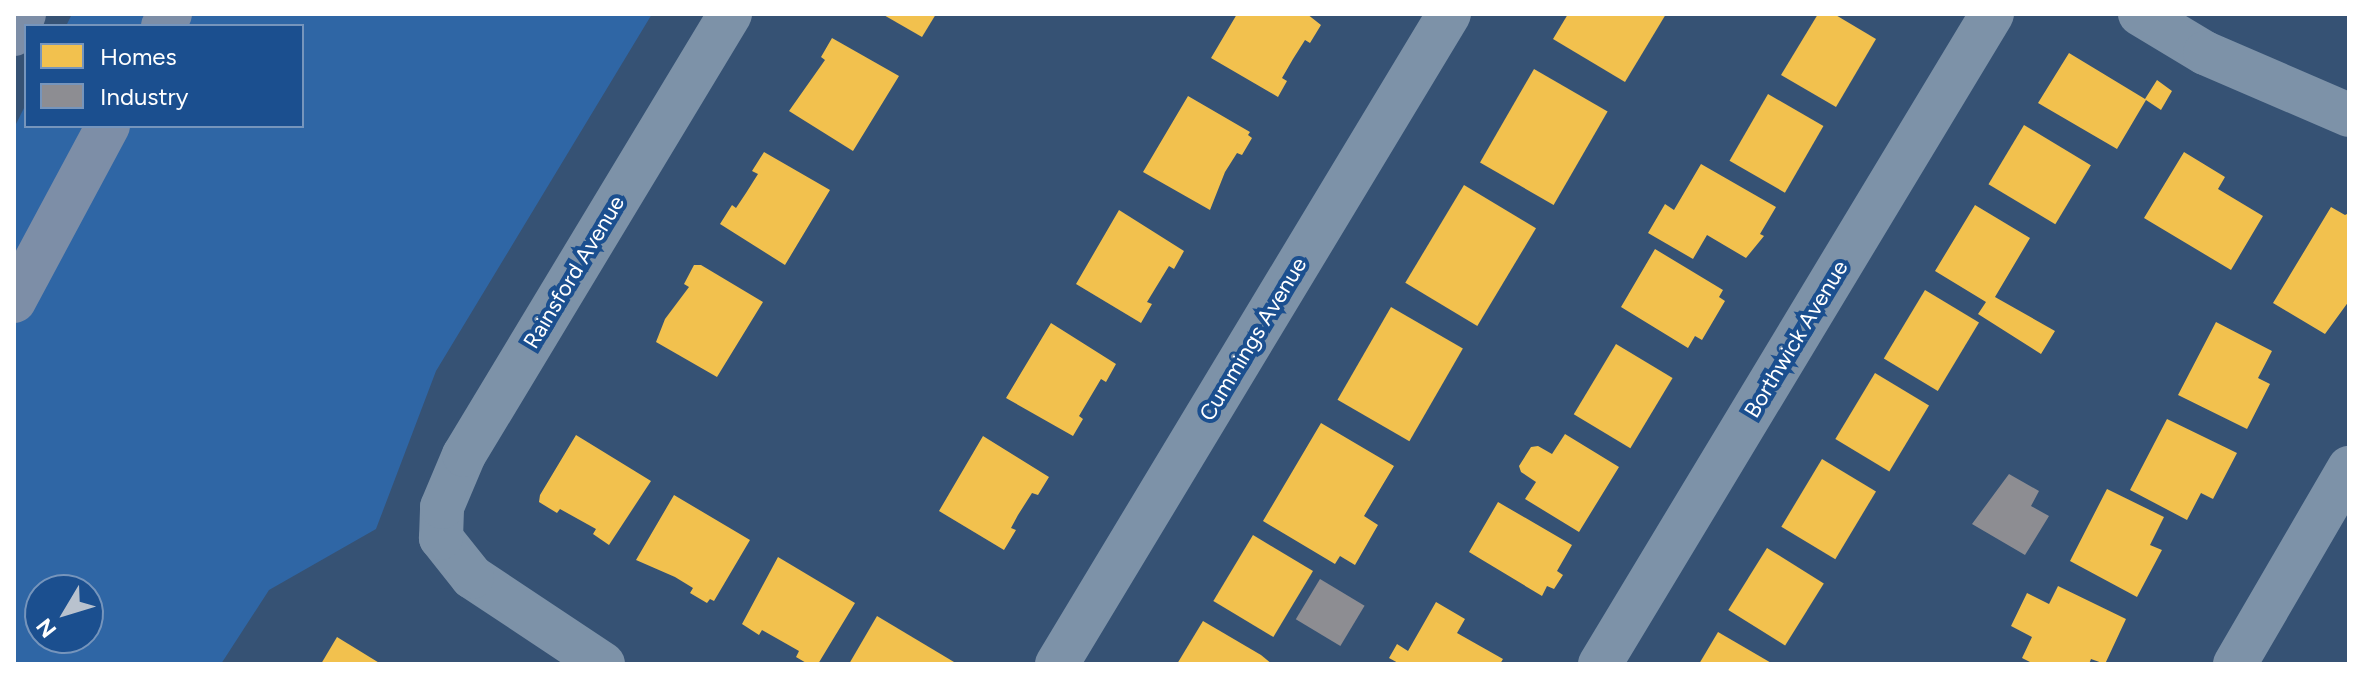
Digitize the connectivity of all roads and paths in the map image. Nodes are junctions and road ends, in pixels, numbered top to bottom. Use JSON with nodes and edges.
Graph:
{"nodes":[{"id":1,"x":24,"y":14,"type":"edge"},
{"id":2,"x":730,"y":14,"type":"edge"},
{"id":3,"x":1449,"y":14,"type":"edge"},
{"id":4,"x":1992,"y":14,"type":"edge"},
{"id":5,"x":2140,"y":14,"type":"edge"},
{"id":6,"x":14,"y":34,"type":"edge"},
{"id":7,"x":2349,"y":115,"type":"edge"},
{"id":8,"x":107,"y":128,"type":"edge"},
{"id":9,"x":14,"y":301,"type":"edge"},
{"id":10,"x":2349,"y":468,"type":"edge"},
{"id":11,"x":603,"y":664,"type":"edge"},
{"id":12,"x":1057,"y":664,"type":"edge"},
{"id":13,"x":1600,"y":664,"type":"edge"},
{"id":14,"x":2235,"y":664,"type":"edge"}],
"edges":[{"from":1,"to":6,"type":"main road"},
{"from":2,"to":11,"type":"street","name":"Rainsford Avenue"},
{"from":3,"to":12,"type":"street","name":"Cummings Avenue"},
{"from":4,"to":13,"type":"street","name":"Borthwick Avenue"},
{"from":5,"to":7,"type":"street"},
{"from":8,"to":9,"type":"main road"},
{"from":10,"to":14,"type":"street"}]}
